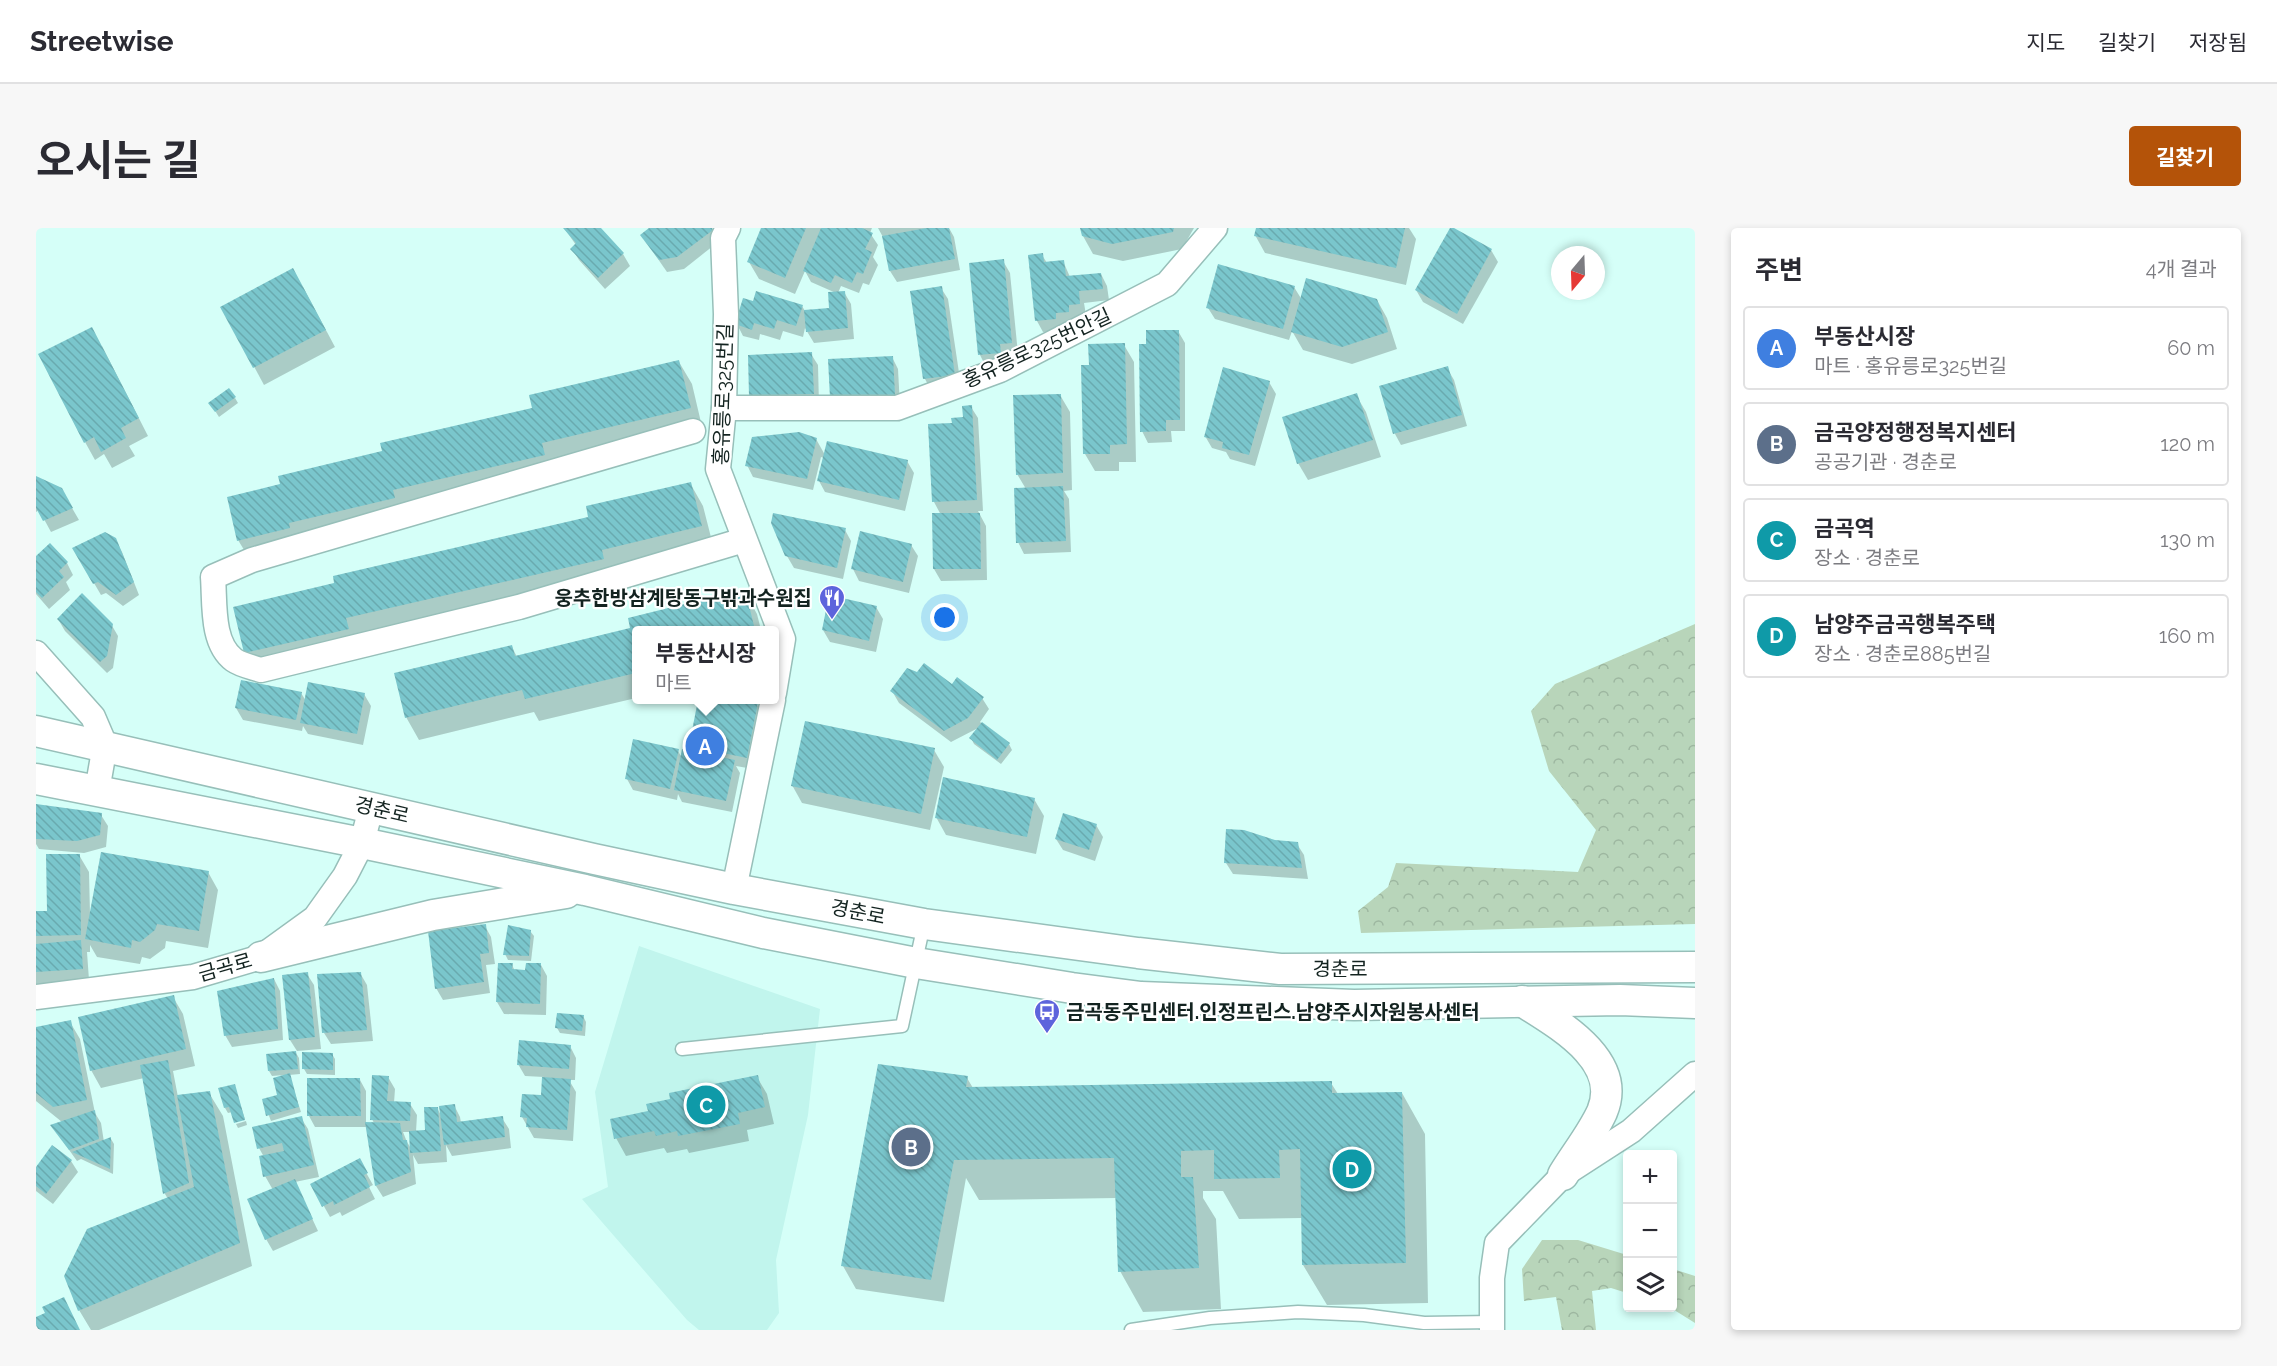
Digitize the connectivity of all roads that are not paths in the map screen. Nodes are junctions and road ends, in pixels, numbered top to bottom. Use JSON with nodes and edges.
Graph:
{"nodes":[{"id":1,"x":728,"y":228,"type":"edge"},
{"id":2,"x":1215,"y":228,"type":"edge"},
{"id":3,"x":724,"y":408,"type":"junction"},
{"id":4,"x":693,"y":432,"type":"dead end"},
{"id":5,"x":744,"y":540,"type":"junction"},
{"id":6,"x":778,"y":626,"type":"edge"},
{"id":7,"x":779,"y":629,"type":"edge"},
{"id":8,"x":36,"y":653,"type":"edge"},
{"id":9,"x":779,"y":663,"type":"edge"},
{"id":10,"x":772,"y":704,"type":"edge"},
{"id":11,"x":36,"y":731,"type":"edge"},
{"id":12,"x":105,"y":746,"type":"junction"},
{"id":13,"x":36,"y":779,"type":"edge"},
{"id":14,"x":97,"y":791,"type":"junction"},
{"id":15,"x":371,"y":808,"type":"junction"},
{"id":16,"x":362,"y":843,"type":"junction"},
{"id":17,"x":734,"y":889,"type":"junction"},
{"id":18,"x":585,"y":890,"type":"junction"},
{"id":19,"x":924,"y":924,"type":"junction"},
{"id":20,"x":261,"y":957,"type":"junction"},
{"id":21,"x":916,"y":963,"type":"junction"},
{"id":22,"x":1695,"y":967,"type":"edge"},
{"id":23,"x":36,"y":998,"type":"edge"},
{"id":24,"x":1522,"y":1001,"type":"junction"},
{"id":25,"x":1695,"y":1004,"type":"edge"},
{"id":26,"x":682,"y":1049,"type":"dead end"},
{"id":27,"x":1695,"y":1074,"type":"edge"},
{"id":28,"x":1563,"y":1175,"type":"junction"},
{"id":29,"x":1492,"y":1326,"type":"edge"},
{"id":30,"x":1131,"y":1330,"type":"edge"}],
"edges":[{"from":1,"to":3,"type":"street","name":"홍유릉로325번길"},
{"from":2,"to":3,"type":"street","name":"홍유릉로325번안길"},
{"from":3,"to":5,"type":"street","name":"홍유릉로325번길"},
{"from":4,"to":5,"type":"street"},
{"from":5,"to":6,"type":"street","name":"홍유릉로325번길"},
{"from":7,"to":9,"type":"street","name":"홍유릉로325번길"},
{"from":8,"to":12,"type":"street"},
{"from":10,"to":17,"type":"street"},
{"from":11,"to":12,"type":"street","name":"경춘로"},
{"from":12,"to":14,"type":"street"},
{"from":12,"to":15,"type":"street","name":"경춘로"},
{"from":13,"to":14,"type":"street","name":"경춘로"},
{"from":14,"to":16,"type":"street","name":"경춘로"},
{"from":15,"to":16,"type":"street","name":"금곡로"},
{"from":15,"to":17,"type":"street","name":"경춘로"},
{"from":16,"to":18,"type":"street","name":"경춘로"},
{"from":16,"to":20,"type":"street","name":"금곡로"},
{"from":17,"to":19,"type":"street","name":"경춘로"},
{"from":18,"to":20,"type":"street"},
{"from":18,"to":21,"type":"street","name":"경춘로"},
{"from":19,"to":21,"type":"lane"},
{"from":19,"to":22,"type":"street","name":"경춘로"},
{"from":20,"to":23,"type":"street","name":"금곡로"},
{"from":21,"to":24,"type":"street","name":"경춘로"},
{"from":21,"to":26,"type":"lane"},
{"from":24,"to":25,"type":"street","name":"경춘로"},
{"from":24,"to":28,"type":"street"},
{"from":27,"to":28,"type":"street"},
{"from":28,"to":29,"type":"street"},
{"from":29,"to":30,"type":"lane"}]}
